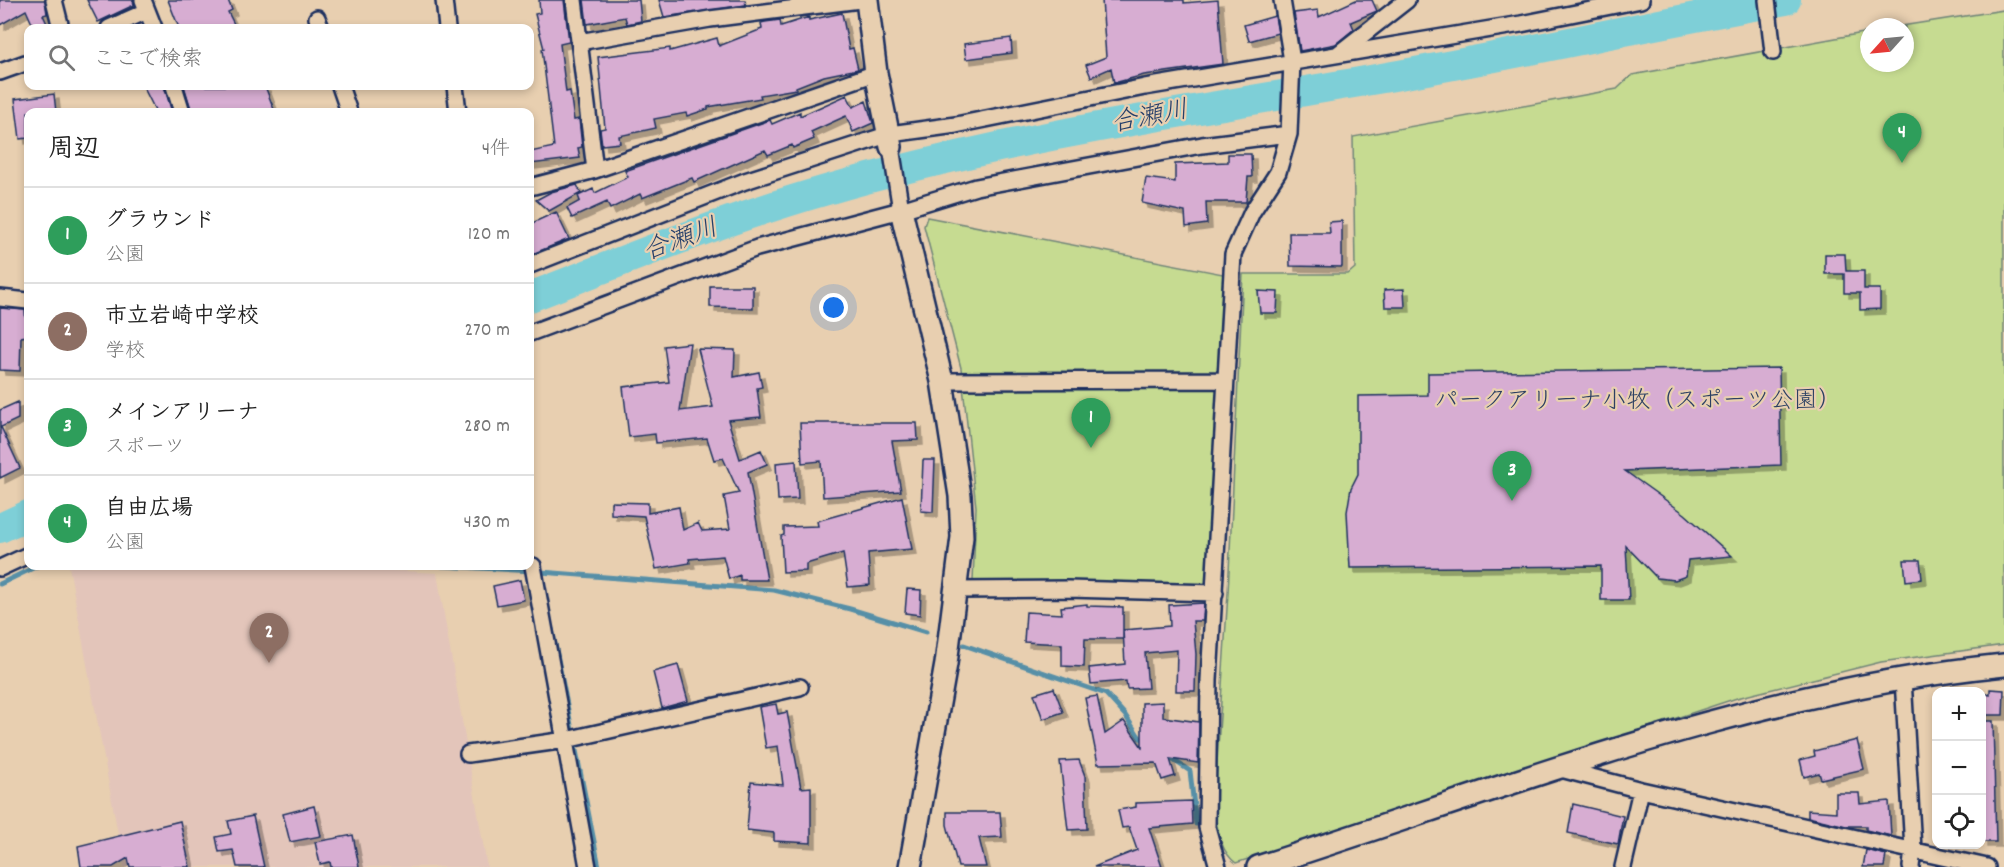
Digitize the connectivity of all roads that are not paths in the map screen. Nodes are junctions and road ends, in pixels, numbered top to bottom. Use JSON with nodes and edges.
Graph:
{"nodes":[{"id":1,"x":54,"y":0,"type":"edge"},
{"id":2,"x":444,"y":0,"type":"edge"},
{"id":3,"x":574,"y":0,"type":"edge"},
{"id":4,"x":860,"y":0,"type":"edge"},
{"id":5,"x":867,"y":0,"type":"edge"},
{"id":6,"x":1282,"y":0,"type":"edge"},
{"id":7,"x":1407,"y":0,"type":"edge"},
{"id":8,"x":1641,"y":0,"type":"edge"},
{"id":9,"x":1767,"y":0,"type":"edge"},
{"id":10,"x":145,"y":6,"type":"edge"},
{"id":11,"x":60,"y":24,"type":"edge"},
{"id":12,"x":116,"y":24,"type":"edge"},
{"id":13,"x":152,"y":24,"type":"edge"},
{"id":14,"x":447,"y":24,"type":"edge"},
{"id":15,"x":579,"y":42,"type":"junction"},
{"id":16,"x":1773,"y":52,"type":"dead end"},
{"id":17,"x":1336,"y":56,"type":"junction"},
{"id":18,"x":1292,"y":61,"type":"junction"},
{"id":19,"x":24,"y":63,"type":"edge"},
{"id":20,"x":0,"y":72,"type":"edge"},
{"id":21,"x":876,"y":73,"type":"junction"},
{"id":22,"x":175,"y":90,"type":"edge"},
{"id":23,"x":341,"y":90,"type":"edge"},
{"id":24,"x":455,"y":90,"type":"edge"},
{"id":25,"x":181,"y":108,"type":"edge"},
{"id":26,"x":348,"y":108,"type":"edge"},
{"id":27,"x":458,"y":108,"type":"edge"},
{"id":28,"x":1290,"y":131,"type":"junction"},
{"id":29,"x":890,"y":140,"type":"junction"},
{"id":30,"x":595,"y":170,"type":"junction"},
{"id":31,"x":534,"y":186,"type":"edge"},
{"id":32,"x":901,"y":210,"type":"junction"},
{"id":33,"x":534,"y":263,"type":"edge"},
{"id":34,"x":0,"y":298,"type":"edge"},
{"id":35,"x":24,"y":301,"type":"edge"},
{"id":36,"x":534,"y":332,"type":"edge"},
{"id":37,"x":1226,"y":380,"type":"junction"},
{"id":38,"x":942,"y":381,"type":"junction"},
{"id":39,"x":24,"y":557,"type":"edge"},
{"id":40,"x":0,"y":568,"type":"edge"},
{"id":41,"x":534,"y":570,"type":"edge"},
{"id":42,"x":957,"y":590,"type":"junction"},
{"id":43,"x":1215,"y":593,"type":"junction"},
{"id":44,"x":2004,"y":665,"type":"edge"},
{"id":45,"x":1903,"y":679,"type":"junction"},
{"id":46,"x":800,"y":687,"type":"dead end"},
{"id":47,"x":574,"y":739,"type":"junction"},
{"id":48,"x":468,"y":754,"type":"dead end"},
{"id":49,"x":1557,"y":768,"type":"junction"},
{"id":50,"x":1641,"y":790,"type":"junction"},
{"id":51,"x":1914,"y":849,"type":"junction"},
{"id":52,"x":588,"y":867,"type":"edge"},
{"id":53,"x":910,"y":867,"type":"edge"},
{"id":54,"x":1218,"y":867,"type":"edge"},
{"id":55,"x":1258,"y":867,"type":"edge"},
{"id":56,"x":1623,"y":867,"type":"edge"},
{"id":57,"x":1911,"y":867,"type":"edge"},
{"id":58,"x":1987,"y":867,"type":"edge"}],
"edges":[{"from":1,"to":11,"type":"street"},
{"from":2,"to":14,"type":"street"},
{"from":3,"to":15,"type":"street"},
{"from":4,"to":15,"type":"street"},
{"from":5,"to":21,"type":"street"},
{"from":6,"to":18,"type":"street"},
{"from":7,"to":17,"type":"street"},
{"from":8,"to":17,"type":"street"},
{"from":9,"to":16,"type":"street"},
{"from":10,"to":12,"type":"street"},
{"from":10,"to":13,"type":"street"},
{"from":15,"to":30,"type":"street"},
{"from":17,"to":18,"type":"street"},
{"from":18,"to":28,"type":"street"},
{"from":18,"to":29,"type":"street"},
{"from":19,"to":20,"type":"street"},
{"from":21,"to":29,"type":"street"},
{"from":21,"to":30,"type":"street"},
{"from":22,"to":25,"type":"street"},
{"from":23,"to":26,"type":"street"},
{"from":24,"to":27,"type":"street"},
{"from":28,"to":32,"type":"street"},
{"from":28,"to":37,"type":"street"},
{"from":29,"to":32,"type":"street"},
{"from":29,"to":33,"type":"street"},
{"from":30,"to":31,"type":"street"},
{"from":32,"to":36,"type":"street"},
{"from":32,"to":38,"type":"street"},
{"from":34,"to":35,"type":"street"},
{"from":37,"to":38,"type":"street"},
{"from":37,"to":43,"type":"street"},
{"from":38,"to":42,"type":"street"},
{"from":39,"to":40,"type":"street"},
{"from":41,"to":47,"type":"street"},
{"from":42,"to":43,"type":"street"},
{"from":42,"to":53,"type":"street"},
{"from":43,"to":54,"type":"street"},
{"from":44,"to":45,"type":"street"},
{"from":45,"to":49,"type":"street"},
{"from":45,"to":51,"type":"street"},
{"from":46,"to":47,"type":"street"},
{"from":47,"to":48,"type":"street"},
{"from":47,"to":52,"type":"street"},
{"from":49,"to":50,"type":"street"},
{"from":49,"to":55,"type":"street"},
{"from":50,"to":51,"type":"street"},
{"from":50,"to":56,"type":"street"},
{"from":51,"to":57,"type":"street"},
{"from":51,"to":58,"type":"street"}]}
